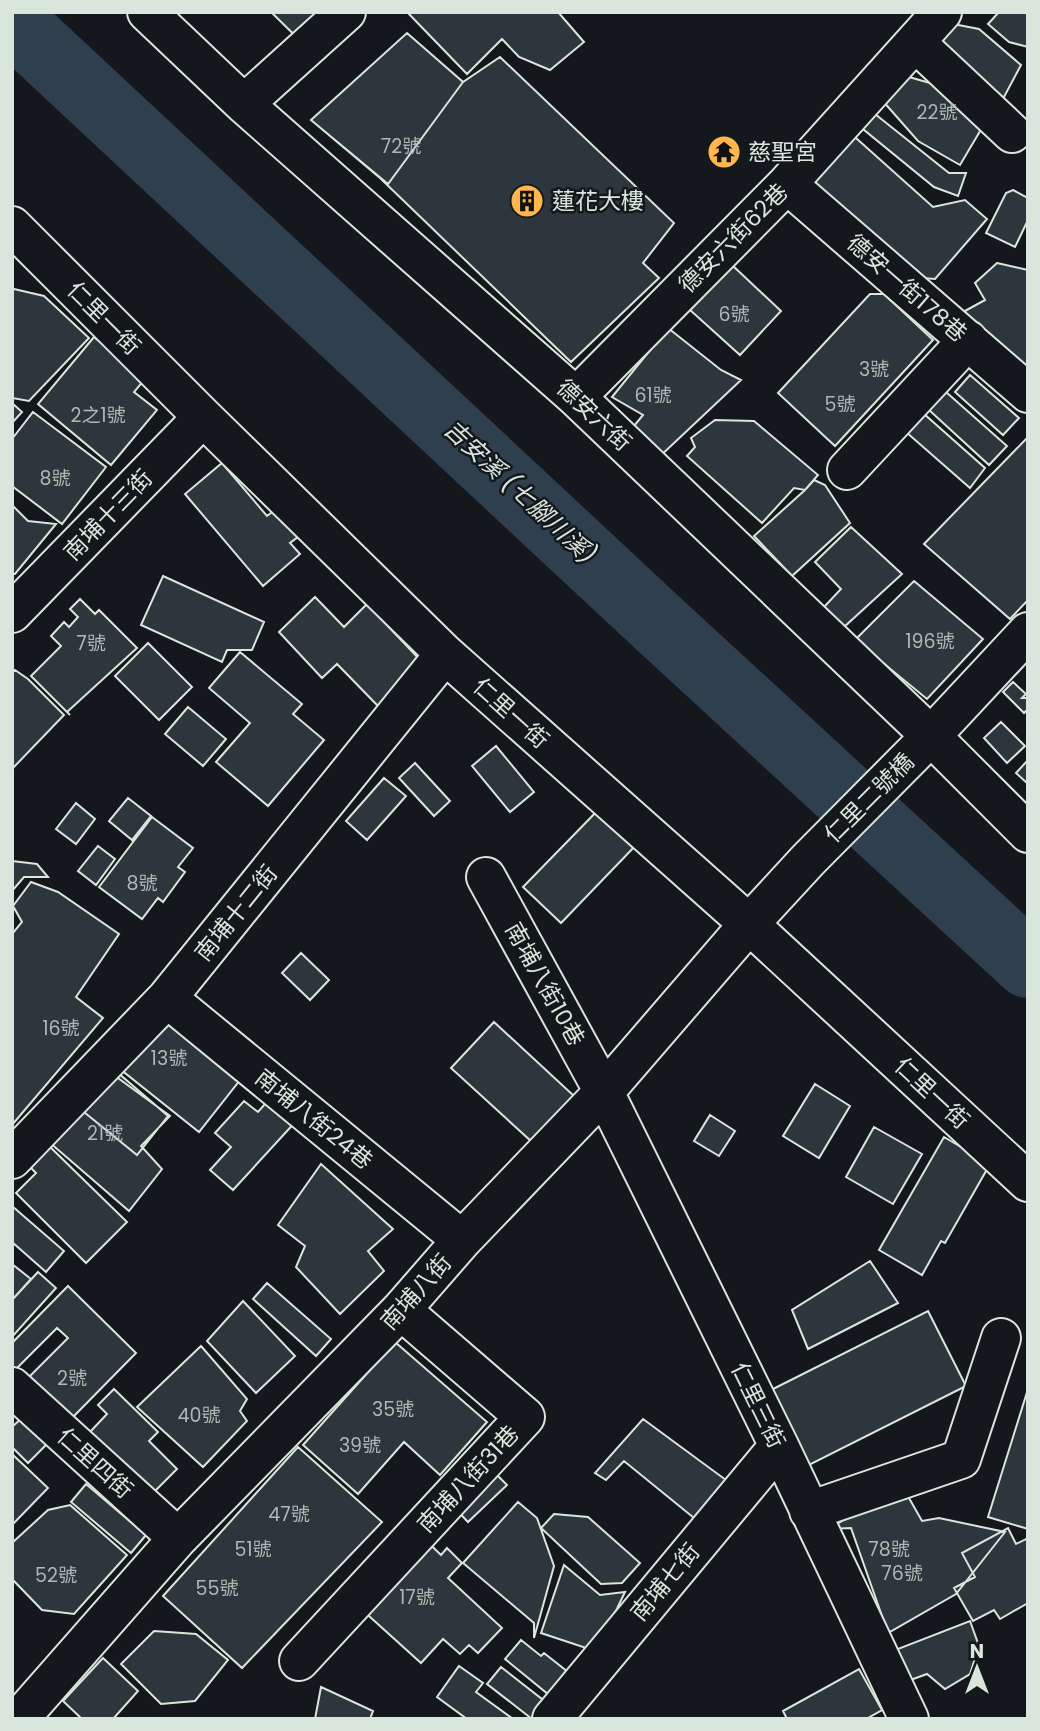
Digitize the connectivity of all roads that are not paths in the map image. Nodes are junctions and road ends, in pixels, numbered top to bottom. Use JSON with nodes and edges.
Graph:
{"nodes":[{"id":1,"x":147,"y":12,"type":"edge"},
{"id":2,"x":346,"y":12,"type":"edge"},
{"id":3,"x":942,"y":12,"type":"edge"},
{"id":4,"x":915,"y":42,"type":"junction"},
{"id":5,"x":244,"y":103,"type":"junction"},
{"id":6,"x":1012,"y":133,"type":"dead end"},
{"id":7,"x":787,"y":184,"type":"junction"},
{"id":8,"x":19,"y":246,"type":"edge"},
{"id":9,"x":968,"y":341,"type":"junction"},
{"id":10,"x":1028,"y":393,"type":"edge"},
{"id":11,"x":576,"y":397,"type":"junction"},
{"id":12,"x":203,"y":417,"type":"junction"},
{"id":13,"x":847,"y":470,"type":"dead end"},
{"id":14,"x":12,"y":613,"type":"edge"},
{"id":15,"x":1028,"y":632,"type":"edge"},
{"id":16,"x":445,"y":654,"type":"junction"},
{"id":17,"x":931,"y":736,"type":"junction"},
{"id":18,"x":1028,"y":833,"type":"edge"},
{"id":19,"x":808,"y":860,"type":"joint"},
{"id":20,"x":486,"y":877,"type":"dead end"},
{"id":21,"x":749,"y":924,"type":"junction"},
{"id":22,"x":167,"y":998,"type":"junction"},
{"id":23,"x":604,"y":1092,"type":"junction"},
{"id":24,"x":12,"y":1159,"type":"edge"},
{"id":25,"x":1028,"y":1182,"type":"edge"},
{"id":26,"x":461,"y":1240,"type":"junction"},
{"id":27,"x":401,"y":1310,"type":"junction"},
{"id":28,"x":1001,"y":1338,"type":"dead end"},
{"id":29,"x":12,"y":1387,"type":"edge"},
{"id":30,"x":779,"y":1446,"type":"junction"},
{"id":31,"x":809,"y":1511,"type":"junction"},
{"id":32,"x":178,"y":1538,"type":"junction"},
{"id":33,"x":299,"y":1661,"type":"dead end"},
{"id":34,"x":897,"y":1714,"type":"edge"},
{"id":35,"x":19,"y":1719,"type":"edge"},
{"id":36,"x":552,"y":1719,"type":"edge"}],
"edges":[{"from":1,"to":5,"type":"street","name":"德安六街"},
{"from":2,"to":5,"type":"street"},
{"from":3,"to":4,"type":"street","name":"德安六街62巷"},
{"from":4,"to":6,"type":"street"},
{"from":4,"to":7,"type":"street","name":"德安六街62巷"},
{"from":5,"to":11,"type":"street","name":"德安六街"},
{"from":7,"to":9,"type":"street","name":"德安一街178巷"},
{"from":7,"to":11,"type":"street","name":"德安六街62巷"},
{"from":8,"to":12,"type":"street","name":"仁里一街"},
{"from":9,"to":10,"type":"street","name":"德安一街178巷"},
{"from":9,"to":13,"type":"street"},
{"from":11,"to":17,"type":"street","name":"德安六街"},
{"from":12,"to":14,"type":"street","name":"南埔十三街"},
{"from":12,"to":16,"type":"street","name":"仁里一街"},
{"from":15,"to":17,"type":"street","name":"仁里二號橋"},
{"from":16,"to":21,"type":"street","name":"仁里一街"},
{"from":16,"to":22,"type":"street","name":"南埔十二街"},
{"from":17,"to":18,"type":"street","name":"德安六街"},
{"from":17,"to":19,"type":"street","name":"仁里二號橋"},
{"from":19,"to":21,"type":"street","name":"南埔八街"},
{"from":20,"to":23,"type":"street","name":"南埔八街10巷"},
{"from":21,"to":23,"type":"street","name":"南埔八街"},
{"from":21,"to":25,"type":"street","name":"仁里一街"},
{"from":22,"to":24,"type":"street","name":"南埔十二街"},
{"from":22,"to":26,"type":"street","name":"南埔八街24巷"},
{"from":23,"to":26,"type":"street","name":"南埔八街"},
{"from":23,"to":30,"type":"street","name":"仁里三街"},
{"from":26,"to":27,"type":"street","name":"南埔八街"},
{"from":27,"to":32,"type":"street","name":"南埔八街"},
{"from":27,"to":33,"type":"street","name":"南埔八街31巷"},
{"from":28,"to":31,"type":"street"},
{"from":29,"to":32,"type":"street","name":"仁里四街"},
{"from":30,"to":31,"type":"street","name":"仁里三街"},
{"from":30,"to":36,"type":"street","name":"南埔七街"},
{"from":31,"to":34,"type":"street","name":"仁里三街"},
{"from":32,"to":35,"type":"street","name":"南埔八街"}]}
